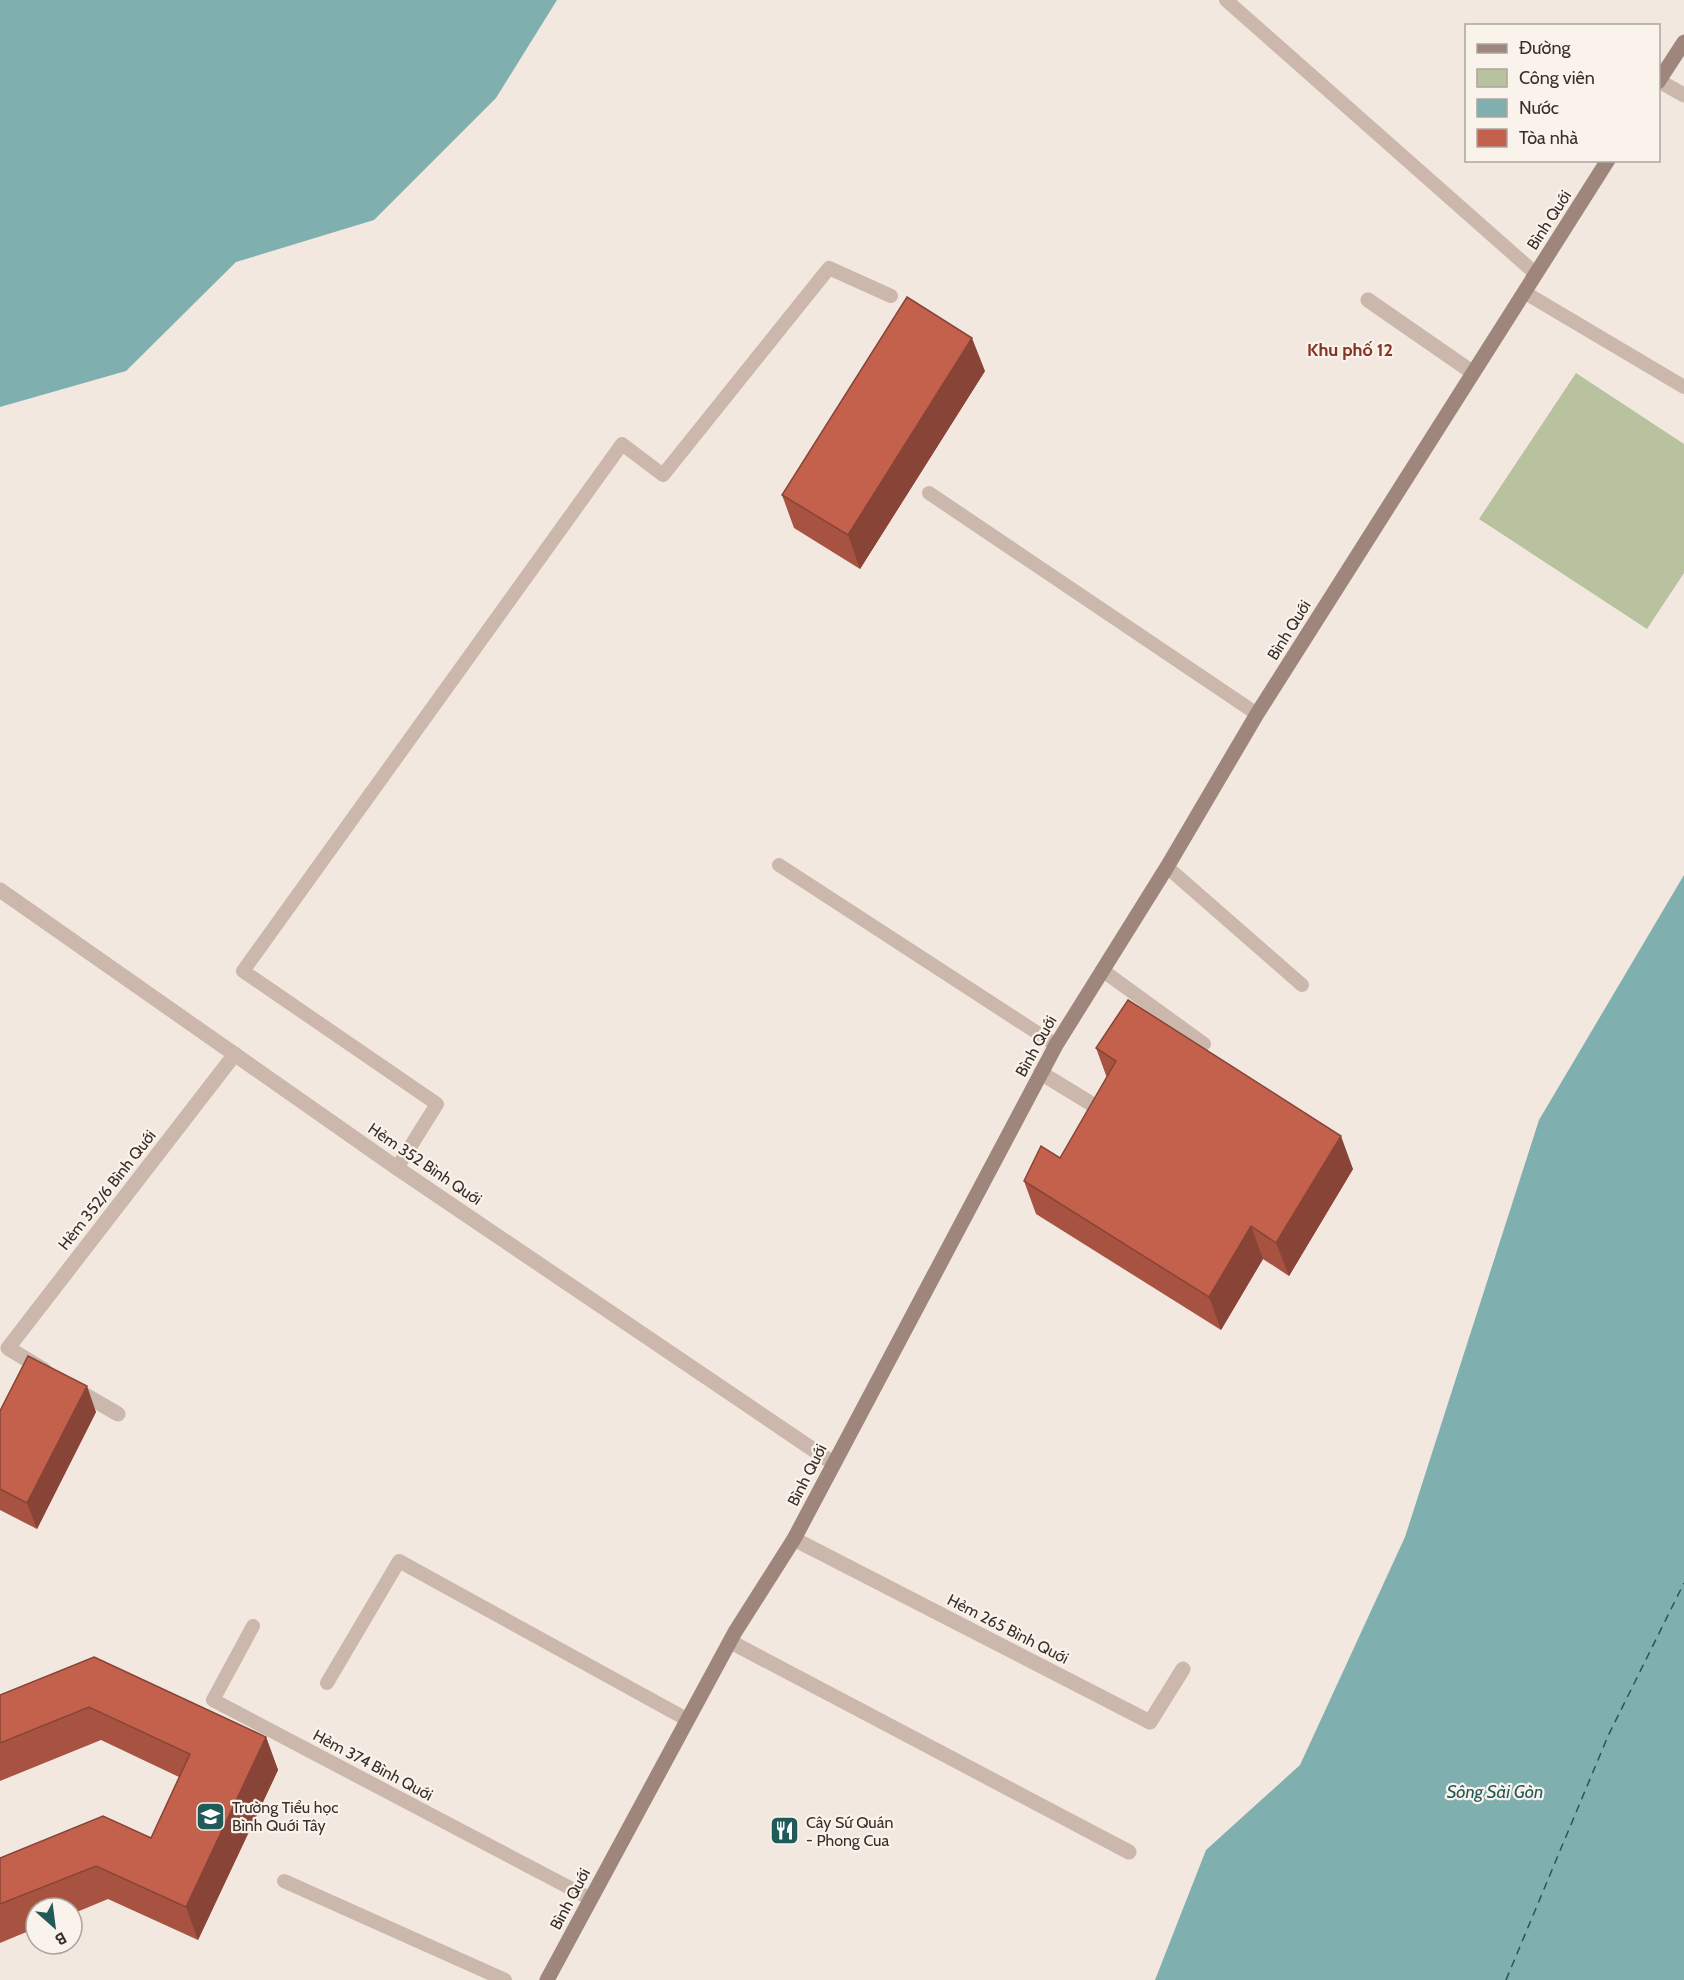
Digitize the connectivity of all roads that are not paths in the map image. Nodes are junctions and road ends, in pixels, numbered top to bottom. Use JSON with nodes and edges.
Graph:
{"nodes":[{"id":1,"x":1226,"y":0,"type":"edge"},
{"id":2,"x":1684,"y":42,"type":"edge"},
{"id":3,"x":1660,"y":80,"type":"edge"},
{"id":4,"x":1660,"y":83,"type":"edge"},
{"id":5,"x":1684,"y":96,"type":"edge"},
{"id":6,"x":1607,"y":162,"type":"edge"},
{"id":7,"x":1536,"y":274,"type":"junction"},
{"id":8,"x":1524,"y":292,"type":"junction"},
{"id":9,"x":891,"y":296,"type":"dead end"},
{"id":10,"x":1368,"y":300,"type":"dead end"},
{"id":11,"x":1472,"y":372,"type":"junction"},
{"id":12,"x":1684,"y":387,"type":"edge"},
{"id":13,"x":929,"y":493,"type":"dead end"},
{"id":14,"x":1257,"y":714,"type":"junction"},
{"id":15,"x":779,"y":865,"type":"dead end"},
{"id":16,"x":1167,"y":867,"type":"junction"},
{"id":17,"x":0,"y":890,"type":"edge"},
{"id":18,"x":1102,"y":970,"type":"junction"},
{"id":19,"x":1302,"y":985,"type":"dead end"},
{"id":20,"x":1204,"y":1044,"type":"dead end"},
{"id":21,"x":1056,"y":1045,"type":"junction"},
{"id":22,"x":235,"y":1054,"type":"junction"},
{"id":23,"x":1041,"y":1073,"type":"junction"},
{"id":24,"x":1120,"y":1121,"type":"edge"},
{"id":25,"x":397,"y":1168,"type":"junction"},
{"id":26,"x":4,"y":1346,"type":"edge"},
{"id":27,"x":118,"y":1414,"type":"dead end"},
{"id":28,"x":833,"y":1463,"type":"junction"},
{"id":29,"x":794,"y":1539,"type":"junction"},
{"id":30,"x":253,"y":1626,"type":"dead end"},
{"id":31,"x":731,"y":1642,"type":"junction"},
{"id":32,"x":1183,"y":1669,"type":"dead end"},
{"id":33,"x":327,"y":1683,"type":"dead end"},
{"id":34,"x":688,"y":1720,"type":"junction"},
{"id":35,"x":1129,"y":1852,"type":"dead end"},
{"id":36,"x":284,"y":1881,"type":"dead end"},
{"id":37,"x":591,"y":1899,"type":"junction"},
{"id":38,"x":505,"y":1980,"type":"edge"},
{"id":39,"x":548,"y":1980,"type":"edge"}],
"edges":[{"from":1,"to":7,"type":"lane"},
{"from":2,"to":3,"type":"main road"},
{"from":4,"to":5,"type":"street"},
{"from":6,"to":7,"type":"main road","name":"Bình Quới"},
{"from":7,"to":8,"type":"main road","name":"Bình Quới"},
{"from":8,"to":11,"type":"main road","name":"Bình Quới"},
{"from":8,"to":12,"type":"lane"},
{"from":9,"to":25,"type":"lane"},
{"from":10,"to":11,"type":"street"},
{"from":11,"to":14,"type":"main road","name":"Bình Quới"},
{"from":13,"to":14,"type":"lane"},
{"from":14,"to":16,"type":"main road","name":"Bình Quới"},
{"from":15,"to":21,"type":"lane"},
{"from":16,"to":18,"type":"main road","name":"Bình Quới"},
{"from":16,"to":19,"type":"lane"},
{"from":17,"to":22,"type":"street","name":"Hẻm 352 Bình Quới"},
{"from":18,"to":20,"type":"lane"},
{"from":18,"to":21,"type":"main road","name":"Bình Quới"},
{"from":21,"to":23,"type":"main road","name":"Bình Quới"},
{"from":22,"to":25,"type":"street","name":"Hẻm 352 Bình Quới"},
{"from":22,"to":26,"type":"street","name":"Hẻm 352/6 Bình Quới"},
{"from":23,"to":24,"type":"street"},
{"from":23,"to":28,"type":"main road","name":"Bình Quới"},
{"from":25,"to":28,"type":"street","name":"Hẻm 352 Bình Quới"},
{"from":26,"to":27,"type":"street","name":"Hẻm 352/6 Bình Quới"},
{"from":28,"to":29,"type":"main road","name":"Bình Quới"},
{"from":29,"to":31,"type":"main road","name":"Bình Quới"},
{"from":29,"to":32,"type":"street","name":"Hẻm 265 Bình Quới"},
{"from":30,"to":37,"type":"lane","name":"Hẻm 374 Bình Quới"},
{"from":31,"to":34,"type":"main road","name":"Bình Quới"},
{"from":31,"to":35,"type":"street"},
{"from":33,"to":34,"type":"lane"},
{"from":34,"to":37,"type":"main road","name":"Bình Quới"},
{"from":36,"to":38,"type":"lane"},
{"from":37,"to":39,"type":"main road","name":"Bình Quới"}]}
